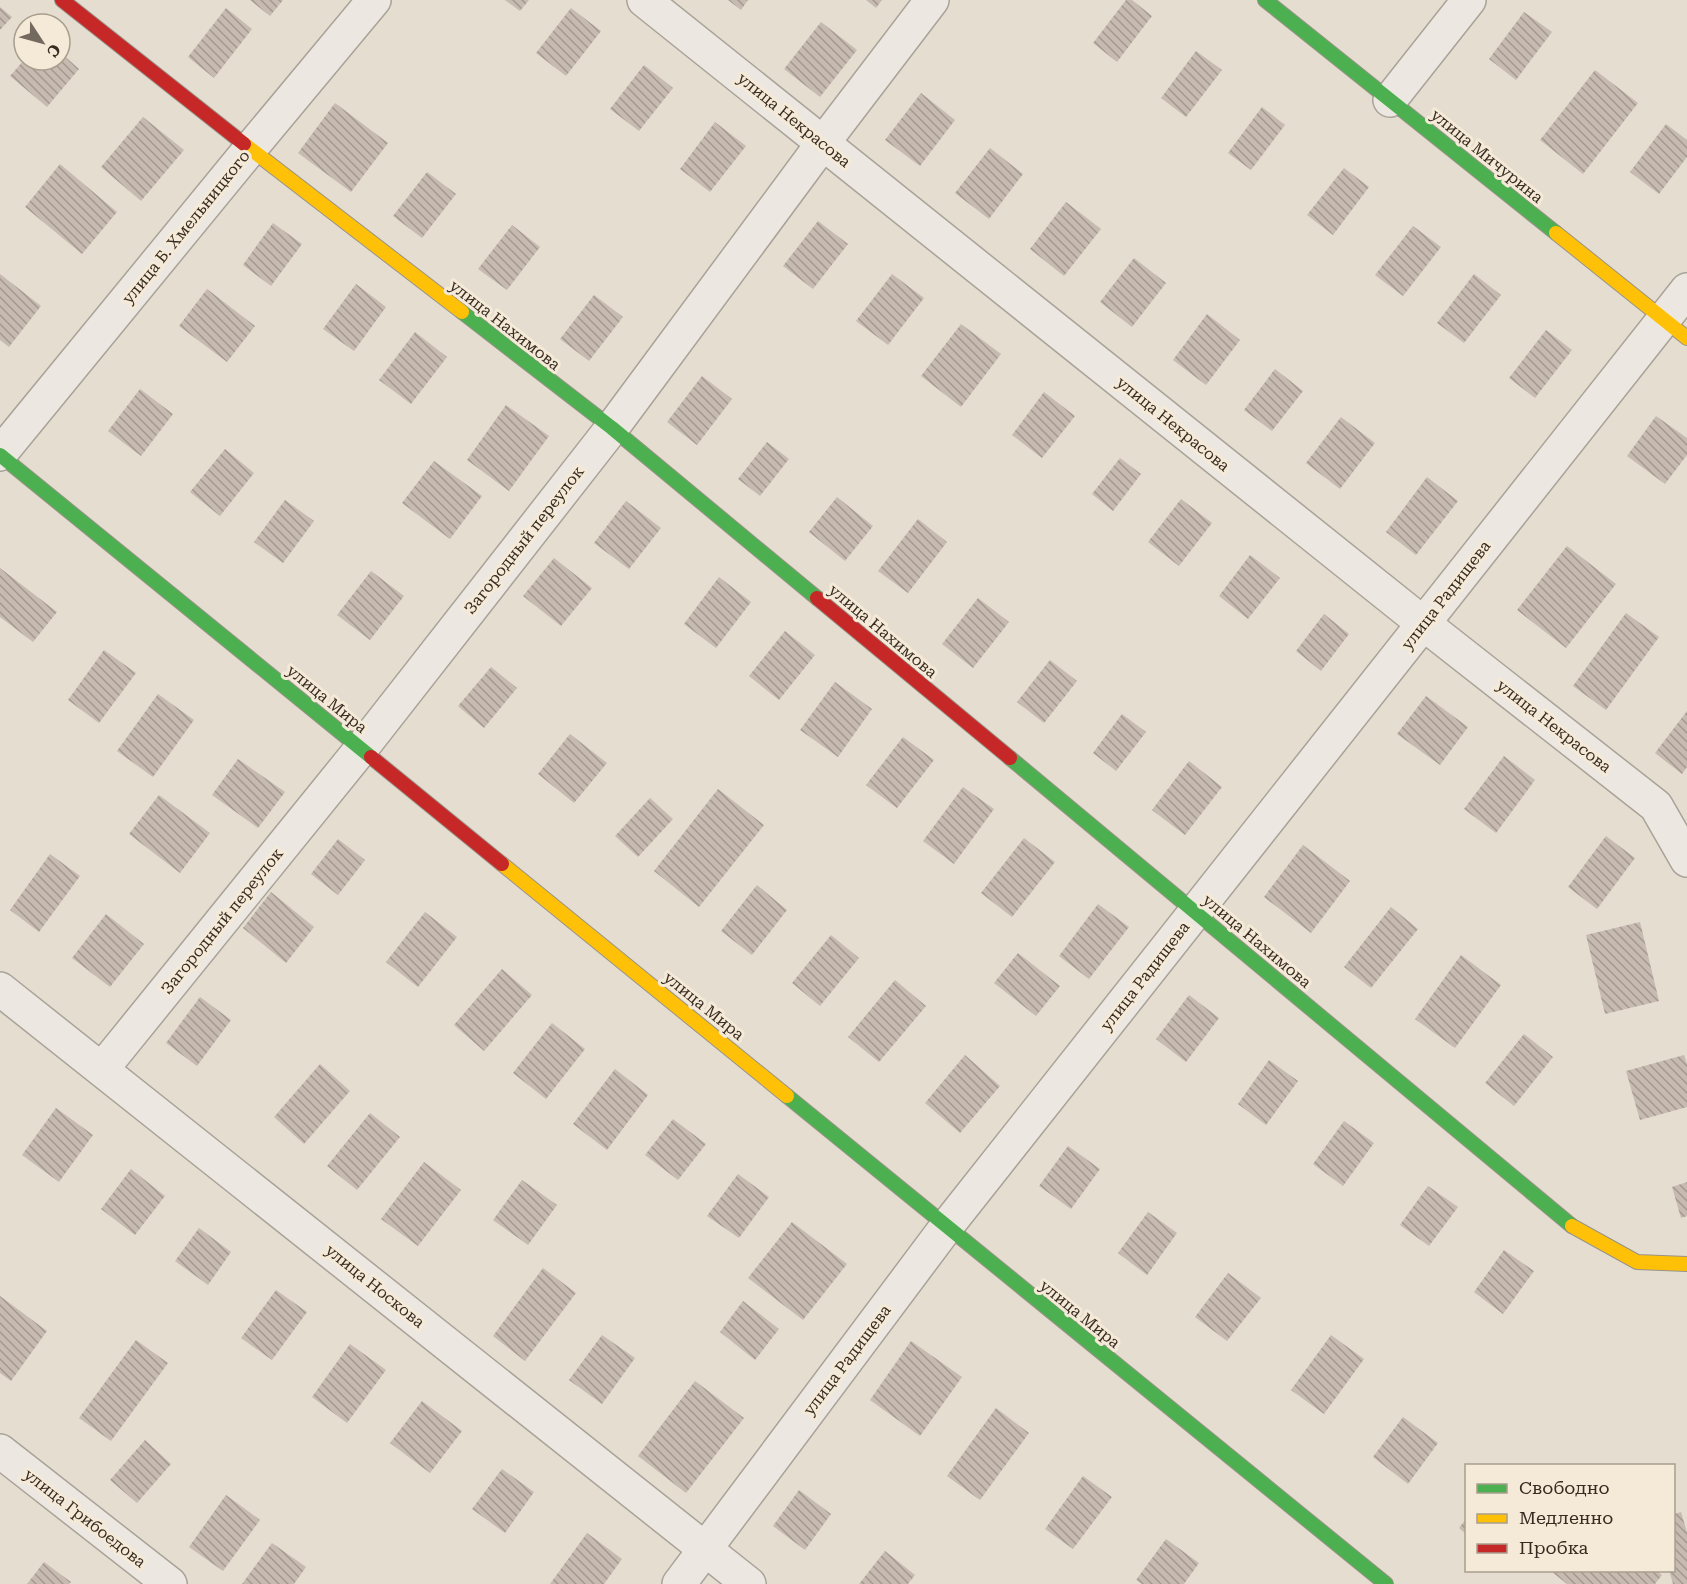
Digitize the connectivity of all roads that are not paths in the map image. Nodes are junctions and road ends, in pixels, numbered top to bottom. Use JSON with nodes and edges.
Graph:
{"nodes":[{"id":1,"x":62,"y":0,"type":"edge"},
{"id":2,"x":374,"y":0,"type":"edge"},
{"id":3,"x":644,"y":0,"type":"edge"},
{"id":4,"x":932,"y":0,"type":"edge"},
{"id":5,"x":1265,"y":0,"type":"edge"},
{"id":6,"x":1469,"y":0,"type":"edge"},
{"id":7,"x":1390,"y":100,"type":"junction"},
{"id":8,"x":823,"y":143,"type":"junction"},
{"id":9,"x":250,"y":148,"type":"junction"},
{"id":10,"x":1687,"y":290,"type":"edge"},
{"id":11,"x":1676,"y":328,"type":"edge"},
{"id":12,"x":612,"y":428,"type":"junction"},
{"id":13,"x":0,"y":455,"type":"edge"},
{"id":14,"x":1424,"y":624,"type":"junction"},
{"id":15,"x":362,"y":749,"type":"junction"},
{"id":16,"x":1687,"y":860,"type":"edge"},
{"id":17,"x":1196,"y":912,"type":"junction"},
{"id":18,"x":0,"y":989,"type":"edge"},
{"id":19,"x":102,"y":1069,"type":"junction"},
{"id":20,"x":947,"y":1226,"type":"junction"},
{"id":21,"x":1687,"y":1264,"type":"edge"},
{"id":22,"x":0,"y":1451,"type":"edge"},
{"id":23,"x":706,"y":1550,"type":"junction"},
{"id":24,"x":170,"y":1584,"type":"edge"},
{"id":25,"x":679,"y":1584,"type":"edge"},
{"id":26,"x":749,"y":1584,"type":"edge"},
{"id":27,"x":1386,"y":1584,"type":"edge"}],
"edges":[{"from":1,"to":9,"type":"street","name":"улица Нахимова"},
{"from":2,"to":9,"type":"street","name":"улица Б. Хмельницкого"},
{"from":3,"to":8,"type":"street","name":"улица Некрасова"},
{"from":4,"to":8,"type":"street","name":"Загородный переулок"},
{"from":5,"to":7,"type":"street","name":"улица Мичурина"},
{"from":6,"to":7,"type":"street"},
{"from":7,"to":11,"type":"street","name":"улица Мичурина"},
{"from":8,"to":12,"type":"street","name":"Загородный переулок"},
{"from":8,"to":14,"type":"street","name":"улица Некрасова"},
{"from":9,"to":12,"type":"street","name":"улица Нахимова"},
{"from":9,"to":13,"type":"street","name":"улица Б. Хмельницкого"},
{"from":10,"to":11,"type":"street","name":"улица Радищева"},
{"from":11,"to":14,"type":"street","name":"улица Радищева"},
{"from":12,"to":15,"type":"street","name":"Загородный переулок"},
{"from":12,"to":17,"type":"street","name":"улица Нахимова"},
{"from":13,"to":15,"type":"street","name":"улица Мира"},
{"from":14,"to":16,"type":"street","name":"улица Некрасова"},
{"from":14,"to":17,"type":"street","name":"улица Радищева"},
{"from":15,"to":19,"type":"street","name":"Загородный переулок"},
{"from":15,"to":20,"type":"street","name":"улица Мира"},
{"from":17,"to":20,"type":"street","name":"улица Радищева"},
{"from":17,"to":21,"type":"street","name":"улица Нахимова"},
{"from":18,"to":19,"type":"street","name":"улица Носкова"},
{"from":19,"to":23,"type":"street","name":"улица Носкова"},
{"from":20,"to":23,"type":"street","name":"улица Радищева"},
{"from":20,"to":27,"type":"street","name":"улица Мира"},
{"from":22,"to":24,"type":"street","name":"улица Грибоедова"},
{"from":23,"to":25,"type":"street","name":"улица Радищева"},
{"from":23,"to":26,"type":"street","name":"улица Носкова"}]}
